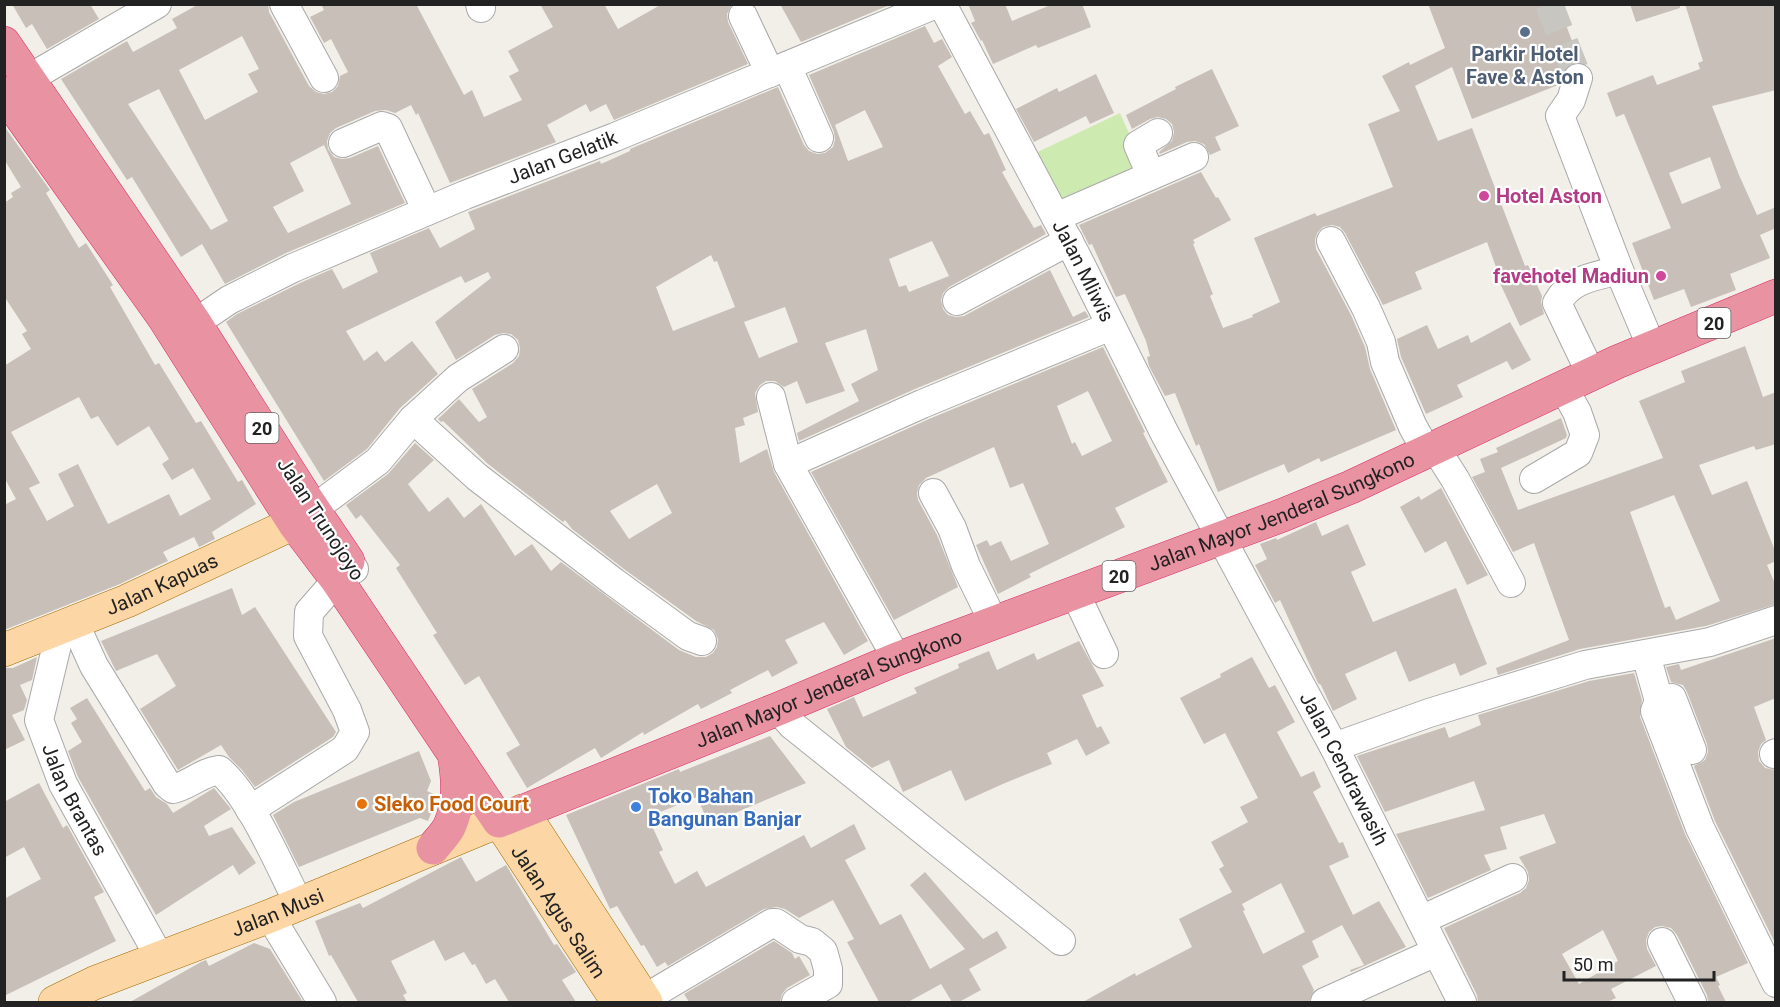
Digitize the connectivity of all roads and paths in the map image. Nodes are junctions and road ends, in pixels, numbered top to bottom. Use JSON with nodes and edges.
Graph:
{"nodes":[{"id":1,"x":157,"y":4,"type":"edge"},
{"id":2,"x":284,"y":4,"type":"edge"},
{"id":3,"x":936,"y":4,"type":"edge"},
{"id":4,"x":942,"y":4,"type":"edge"},
{"id":5,"x":744,"y":16,"type":"dead end"},
{"id":6,"x":4,"y":43,"type":"edge"},
{"id":7,"x":779,"y":70,"type":"junction"},
{"id":8,"x":324,"y":78,"type":"dead end"},
{"id":9,"x":1578,"y":78,"type":"tunnel mouth"},
{"id":10,"x":11,"y":92,"type":"edge"},
{"id":11,"x":1158,"y":133,"type":"dead end"},
{"id":12,"x":819,"y":138,"type":"dead end"},
{"id":13,"x":344,"y":143,"type":"dead end"},
{"id":14,"x":1194,"y":157,"type":"dead end"},
{"id":15,"x":1151,"y":175,"type":"junction"},
{"id":16,"x":427,"y":211,"type":"junction"},
{"id":17,"x":1062,"y":229,"type":"junction"},
{"id":18,"x":1331,"y":241,"type":"dead end"},
{"id":19,"x":1619,"y":270,"type":"junction"},
{"id":20,"x":1776,"y":296,"type":"edge"},
{"id":21,"x":957,"y":301,"type":"dead end"},
{"id":22,"x":195,"y":323,"type":"junction"},
{"id":23,"x":1111,"y":326,"type":"junction"},
{"id":24,"x":1652,"y":348,"type":"junction"},
{"id":25,"x":504,"y":349,"type":"dead end"},
{"id":26,"x":1577,"y":381,"type":"junction"},
{"id":27,"x":771,"y":397,"type":"dead end"},
{"id":28,"x":413,"y":419,"type":"junction"},
{"id":29,"x":1430,"y":448,"type":"junction"},
{"id":30,"x":788,"y":464,"type":"junction"},
{"id":31,"x":1534,"y":479,"type":"dead end"},
{"id":32,"x":933,"y":493,"type":"dead end"},
{"id":33,"x":304,"y":517,"type":"junction"},
{"id":34,"x":1221,"y":538,"type":"junction"},
{"id":35,"x":345,"y":575,"type":"junction"},
{"id":36,"x":1511,"y":583,"type":"dead end"},
{"id":37,"x":1075,"y":593,"type":"junction"},
{"id":38,"x":1776,"y":620,"type":"edge"},
{"id":39,"x":994,"y":623,"type":"junction"},
{"id":40,"x":68,"y":625,"type":"junction"},
{"id":41,"x":702,"y":641,"type":"dead end"},
{"id":42,"x":4,"y":650,"type":"edge"},
{"id":43,"x":1104,"y":654,"type":"dead end"},
{"id":44,"x":1646,"y":655,"type":"junction"},
{"id":45,"x":897,"y":659,"type":"junction"},
{"id":46,"x":1659,"y":701,"type":"junction"},
{"id":47,"x":778,"y":709,"type":"junction"},
{"id":48,"x":1334,"y":747,"type":"junction"},
{"id":49,"x":1692,"y":750,"type":"dead end"},
{"id":50,"x":454,"y":752,"type":"junction"},
{"id":51,"x":250,"y":810,"type":"junction"},
{"id":52,"x":510,"y":816,"type":"junction"},
{"id":53,"x":433,"y":848,"type":"junction"},
{"id":54,"x":1513,"y":878,"type":"dead end"},
{"id":55,"x":299,"y":904,"type":"junction"},
{"id":56,"x":270,"y":916,"type":"junction"},
{"id":57,"x":1420,"y":920,"type":"junction"},
{"id":58,"x":1061,"y":941,"type":"dead end"},
{"id":59,"x":1662,"y":942,"type":"dead end"},
{"id":60,"x":1436,"y":952,"type":"junction"},
{"id":61,"x":160,"y":958,"type":"junction"},
{"id":62,"x":1776,"y":983,"type":"edge"},
{"id":63,"x":636,"y":1001,"type":"edge"},
{"id":64,"x":55,"y":1002,"type":"edge"},
{"id":65,"x":322,"y":1002,"type":"edge"},
{"id":66,"x":796,"y":1002,"type":"edge"},
{"id":67,"x":1326,"y":1002,"type":"edge"},
{"id":68,"x":1462,"y":1002,"type":"edge"},
{"id":69,"x":1692,"y":1002,"type":"edge"}],
"edges":[{"from":1,"to":10,"type":"street"},
{"from":2,"to":8,"type":"street"},
{"from":3,"to":7,"type":"street","name":"Jalan Gelatik"},
{"from":4,"to":17,"type":"street","name":"Jalan Mliwis"},
{"from":5,"to":7,"type":"street"},
{"from":6,"to":10,"type":"highway","name":"Jalan Trunojoyo","number":"20"},
{"from":7,"to":12,"type":"street"},
{"from":7,"to":16,"type":"street","name":"Jalan Gelatik"},
{"from":9,"to":19,"type":"street"},
{"from":10,"to":22,"type":"highway","name":"Jalan Trunojoyo","number":"20"},
{"from":10,"to":33,"type":"highway","name":"Jalan Trunojoyo","number":"20"},
{"from":11,"to":15,"type":"street"},
{"from":13,"to":16,"type":"street"},
{"from":14,"to":15,"type":"street"},
{"from":15,"to":17,"type":"street"},
{"from":16,"to":22,"type":"street","name":"Jalan Gelatik"},
{"from":17,"to":21,"type":"street"},
{"from":17,"to":23,"type":"street","name":"Jalan Mliwis"},
{"from":18,"to":29,"type":"street"},
{"from":19,"to":24,"type":"street"},
{"from":19,"to":26,"type":"street"},
{"from":20,"to":24,"type":"highway","name":"Jalan Mayor Jenderal Sungkono","number":"20"},
{"from":22,"to":33,"type":"highway","name":"Jalan Trunojoyo","number":"20"},
{"from":23,"to":30,"type":"street"},
{"from":23,"to":34,"type":"street","name":"Jalan Mliwis"},
{"from":24,"to":26,"type":"highway","name":"Jalan Mayor Jenderal Sungkono","number":"20"},
{"from":25,"to":28,"type":"street"},
{"from":26,"to":29,"type":"highway","name":"Jalan Mayor Jenderal Sungkono","number":"20"},
{"from":26,"to":31,"type":"street"},
{"from":27,"to":30,"type":"street"},
{"from":28,"to":33,"type":"street"},
{"from":28,"to":41,"type":"street"},
{"from":29,"to":34,"type":"highway","name":"Jalan Mayor Jenderal Sungkono","number":"20"},
{"from":29,"to":36,"type":"street"},
{"from":30,"to":45,"type":"street"},
{"from":32,"to":39,"type":"street"},
{"from":33,"to":35,"type":"highway","name":"Jalan Trunojoyo","number":"20"},
{"from":33,"to":40,"type":"main road","name":"Jalan Kapuas"},
{"from":34,"to":37,"type":"highway","name":"Jalan Mayor Jenderal Sungkono","number":"20"},
{"from":34,"to":48,"type":"street","name":"Jalan Cendrawasih"},
{"from":35,"to":50,"type":"highway","name":"Jalan Trunojoyo","number":"20"},
{"from":35,"to":51,"type":"street"},
{"from":35,"to":52,"type":"highway","name":"Jalan Trunojoyo","number":"20"},
{"from":37,"to":39,"type":"highway","name":"Jalan Mayor Jenderal Sungkono","number":"20"},
{"from":37,"to":43,"type":"street"},
{"from":38,"to":44,"type":"street"},
{"from":39,"to":45,"type":"highway","name":"Jalan Mayor Jenderal Sungkono","number":"20"},
{"from":40,"to":42,"type":"main road","name":"Jalan Kapuas"},
{"from":40,"to":51,"type":"street"},
{"from":40,"to":61,"type":"street","name":"Jalan Brantas"},
{"from":44,"to":46,"type":"street"},
{"from":44,"to":48,"type":"street"},
{"from":45,"to":47,"type":"highway","name":"Jalan Mayor Jenderal Sungkono","number":"20"},
{"from":46,"to":49,"type":"street"},
{"from":46,"to":62,"type":"street"},
{"from":47,"to":52,"type":"highway","name":"Jalan Mayor Jenderal Sungkono","number":"20"},
{"from":47,"to":58,"type":"street"},
{"from":48,"to":57,"type":"street","name":"Jalan Cendrawasih"},
{"from":50,"to":52,"type":"highway","name":"Jalan Trunojoyo","number":"20"},
{"from":50,"to":53,"type":"highway"},
{"from":51,"to":55,"type":"street"},
{"from":52,"to":53,"type":"main road","name":"Jalan Musi"},
{"from":52,"to":63,"type":"main road"},
{"from":53,"to":55,"type":"main road","name":"Jalan Musi"},
{"from":54,"to":57,"type":"street"},
{"from":55,"to":56,"type":"main road","name":"Jalan Musi"},
{"from":56,"to":61,"type":"main road","name":"Jalan Musi"},
{"from":56,"to":65,"type":"street"},
{"from":57,"to":60,"type":"street","name":"Jalan Cendrawasih"},
{"from":59,"to":69,"type":"street"},
{"from":60,"to":67,"type":"street"},
{"from":60,"to":68,"type":"street","name":"Jalan Cendrawasih"},
{"from":61,"to":64,"type":"main road","name":"Jalan Musi"},
{"from":63,"to":66,"type":"street"}]}
